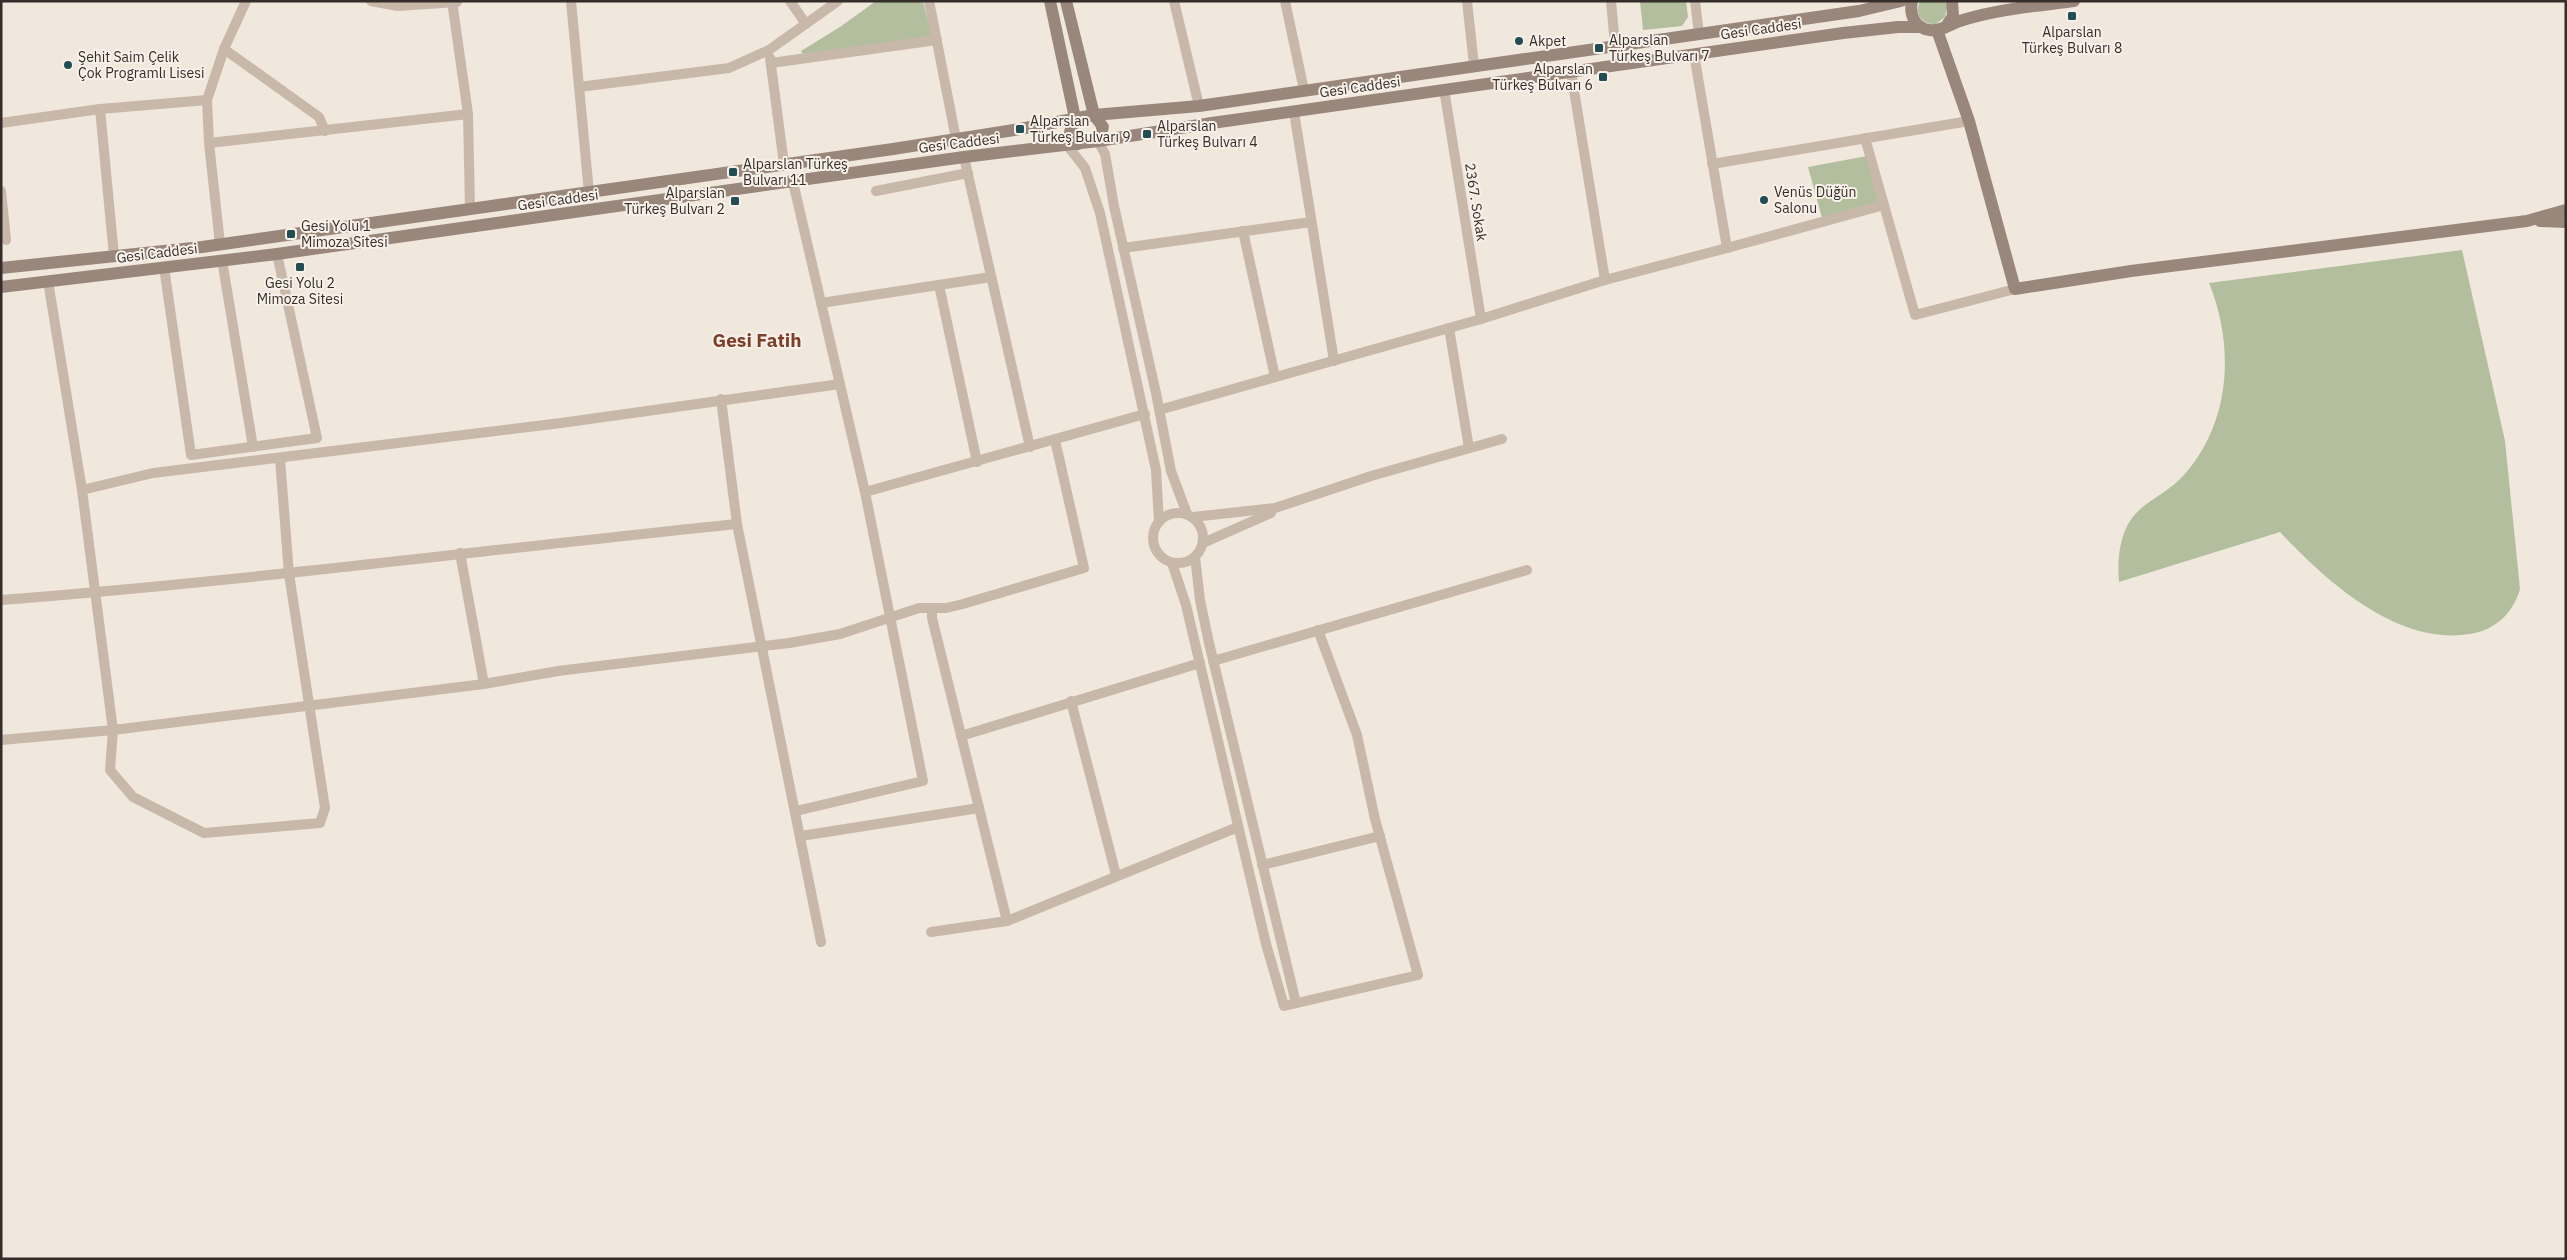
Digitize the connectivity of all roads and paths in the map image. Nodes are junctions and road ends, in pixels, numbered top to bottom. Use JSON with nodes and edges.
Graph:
{"nodes":[{"id":1,"x":246,"y":1,"type":"edge"},
{"id":2,"x":371,"y":1,"type":"edge"},
{"id":3,"x":571,"y":1,"type":"edge"},
{"id":4,"x":790,"y":1,"type":"edge"},
{"id":5,"x":838,"y":1,"type":"edge"},
{"id":6,"x":929,"y":1,"type":"edge"},
{"id":7,"x":1050,"y":1,"type":"edge"},
{"id":8,"x":1066,"y":1,"type":"edge"},
{"id":9,"x":1174,"y":1,"type":"edge"},
{"id":10,"x":1285,"y":1,"type":"edge"},
{"id":11,"x":1467,"y":1,"type":"edge"},
{"id":12,"x":1611,"y":1,"type":"edge"},
{"id":13,"x":1695,"y":1,"type":"edge"},
{"id":14,"x":1901,"y":1,"type":"edge"},
{"id":15,"x":1912,"y":1,"type":"edge"},
{"id":16,"x":1952,"y":1,"type":"edge"},
{"id":17,"x":2074,"y":1,"type":"edge"},
{"id":18,"x":455,"y":2,"type":"edge"},
{"id":19,"x":806,"y":24,"type":"junction"},
{"id":20,"x":1921,"y":27,"type":"junction"},
{"id":21,"x":1942,"y":28,"type":"junction"},
{"id":22,"x":1699,"y":34,"type":"junction"},
{"id":23,"x":937,"y":40,"type":"junction"},
{"id":24,"x":1616,"y":45,"type":"junction"},
{"id":25,"x":224,"y":49,"type":"junction"},
{"id":26,"x":769,"y":50,"type":"junction"},
{"id":27,"x":1694,"y":54,"type":"junction"},
{"id":28,"x":771,"y":63,"type":"junction"},
{"id":29,"x":1474,"y":65,"type":"junction"},
{"id":30,"x":1571,"y":72,"type":"junction"},
{"id":31,"x":579,"y":87,"type":"junction"},
{"id":32,"x":1444,"y":89,"type":"junction"},
{"id":33,"x":1304,"y":90,"type":"junction"},
{"id":34,"x":207,"y":100,"type":"junction"},
{"id":35,"x":1198,"y":106,"type":"junction"},
{"id":36,"x":100,"y":110,"type":"junction"},
{"id":37,"x":1294,"y":112,"type":"junction"},
{"id":38,"x":468,"y":114,"type":"junction"},
{"id":39,"x":1094,"y":115,"type":"junction"},
{"id":40,"x":1074,"y":118,"type":"junction"},
{"id":41,"x":1969,"y":121,"type":"junction"},
{"id":42,"x":1,"y":123,"type":"edge"},
{"id":43,"x":325,"y":131,"type":"junction"},
{"id":44,"x":1866,"y":138,"type":"junction"},
{"id":45,"x":956,"y":139,"type":"junction"},
{"id":46,"x":1098,"y":141,"type":"junction"},
{"id":47,"x":209,"y":143,"type":"junction"},
{"id":48,"x":1073,"y":144,"type":"junction"},
{"id":49,"x":964,"y":157,"type":"junction"},
{"id":50,"x":784,"y":164,"type":"junction"},
{"id":51,"x":1712,"y":164,"type":"junction"},
{"id":52,"x":968,"y":172,"type":"junction"},
{"id":53,"x":793,"y":182,"type":"junction"},
{"id":54,"x":1,"y":191,"type":"edge"},
{"id":55,"x":876,"y":191,"type":"dead end"},
{"id":56,"x":589,"y":193,"type":"junction"},
{"id":57,"x":1884,"y":205,"type":"junction"},
{"id":58,"x":470,"y":209,"type":"junction"},
{"id":59,"x":2566,"y":210,"type":"edge"},
{"id":60,"x":2528,"y":221,"type":"junction"},
{"id":61,"x":1311,"y":222,"type":"junction"},
{"id":62,"x":2566,"y":222,"type":"edge"},
{"id":63,"x":1243,"y":231,"type":"junction"},
{"id":64,"x":6,"y":240,"type":"dead end"},
{"id":65,"x":220,"y":244,"type":"junction"},
{"id":66,"x":1123,"y":248,"type":"junction"},
{"id":67,"x":1727,"y":248,"type":"junction"},
{"id":68,"x":277,"y":254,"type":"junction"},
{"id":69,"x":114,"y":256,"type":"junction"},
{"id":70,"x":222,"y":260,"type":"junction"},
{"id":71,"x":164,"y":267,"type":"junction"},
{"id":72,"x":1,"y":268,"type":"edge"},
{"id":73,"x":991,"y":277,"type":"junction"},
{"id":74,"x":1605,"y":280,"type":"junction"},
{"id":75,"x":48,"y":281,"type":"junction"},
{"id":76,"x":939,"y":285,"type":"junction"},
{"id":77,"x":1,"y":288,"type":"edge"},
{"id":78,"x":2015,"y":289,"type":"junction"},
{"id":79,"x":821,"y":303,"type":"junction"},
{"id":80,"x":1481,"y":319,"type":"junction"},
{"id":81,"x":1449,"y":328,"type":"junction"},
{"id":82,"x":1334,"y":361,"type":"junction"},
{"id":83,"x":1275,"y":377,"type":"junction"},
{"id":84,"x":840,"y":384,"type":"junction"},
{"id":85,"x":721,"y":399,"type":"junction"},
{"id":86,"x":1159,"y":410,"type":"junction"},
{"id":87,"x":1145,"y":414,"type":"junction"},
{"id":88,"x":1502,"y":439,"type":"dead end"},
{"id":89,"x":1055,"y":440,"type":"junction"},
{"id":90,"x":253,"y":447,"type":"junction"},
{"id":91,"x":1030,"y":447,"type":"junction"},
{"id":92,"x":1469,"y":448,"type":"junction"},
{"id":93,"x":280,"y":458,"type":"junction"},
{"id":94,"x":977,"y":462,"type":"junction"},
{"id":95,"x":82,"y":490,"type":"junction"},
{"id":96,"x":865,"y":492,"type":"junction"},
{"id":97,"x":1302,"y":500,"type":"junction"},
{"id":98,"x":1190,"y":516,"type":"junction"},
{"id":99,"x":1158,"y":522,"type":"junction"},
{"id":100,"x":737,"y":524,"type":"junction"},
{"id":101,"x":1203,"y":543,"type":"junction"},
{"id":102,"x":460,"y":554,"type":"junction"},
{"id":103,"x":1195,"y":558,"type":"junction"},
{"id":104,"x":1172,"y":563,"type":"junction"},
{"id":105,"x":1527,"y":570,"type":"dead end"},
{"id":106,"x":289,"y":574,"type":"junction"},
{"id":107,"x":96,"y":593,"type":"junction"},
{"id":108,"x":1,"y":600,"type":"edge"},
{"id":109,"x":932,"y":608,"type":"junction"},
{"id":110,"x":891,"y":618,"type":"junction"},
{"id":111,"x":1318,"y":630,"type":"junction"},
{"id":112,"x":763,"y":647,"type":"junction"},
{"id":113,"x":1213,"y":661,"type":"junction"},
{"id":114,"x":1200,"y":663,"type":"junction"},
{"id":115,"x":484,"y":684,"type":"junction"},
{"id":116,"x":1071,"y":701,"type":"junction"},
{"id":117,"x":310,"y":705,"type":"junction"},
{"id":118,"x":113,"y":730,"type":"junction"},
{"id":119,"x":961,"y":736,"type":"junction"},
{"id":120,"x":1,"y":740,"type":"edge"},
{"id":121,"x":979,"y":808,"type":"junction"},
{"id":122,"x":796,"y":811,"type":"junction"},
{"id":123,"x":1238,"y":827,"type":"junction"},
{"id":124,"x":801,"y":836,"type":"junction"},
{"id":125,"x":1380,"y":836,"type":"junction"},
{"id":126,"x":1262,"y":865,"type":"junction"},
{"id":127,"x":1116,"y":876,"type":"junction"},
{"id":128,"x":1007,"y":921,"type":"junction"},
{"id":129,"x":931,"y":932,"type":"dead end"},
{"id":130,"x":821,"y":942,"type":"dead end"},
{"id":131,"x":1296,"y":1003,"type":"junction"}],
"edges":[{"from":1,"to":25,"type":"street"},
{"from":2,"to":18,"type":"street"},
{"from":3,"to":31,"type":"street"},
{"from":4,"to":19,"type":"street"},
{"from":5,"to":19,"type":"street"},
{"from":6,"to":23,"type":"street"},
{"from":7,"to":40,"type":"main road"},
{"from":8,"to":39,"type":"main road"},
{"from":9,"to":35,"type":"street"},
{"from":10,"to":33,"type":"street"},
{"from":11,"to":29,"type":"street"},
{"from":12,"to":24,"type":"street"},
{"from":13,"to":22,"type":"street"},
{"from":14,"to":22,"type":"main road","name":"Gesi Caddesi"},
{"from":15,"to":20,"type":"main road"},
{"from":16,"to":21,"type":"main road"},
{"from":17,"to":21,"type":"main road"},
{"from":18,"to":38,"type":"street"},
{"from":19,"to":26,"type":"street"},
{"from":20,"to":21,"type":"main road","name":"Gesi Caddesi"},
{"from":20,"to":27,"type":"main road","name":"Gesi Caddesi"},
{"from":21,"to":41,"type":"main road"},
{"from":22,"to":24,"type":"main road","name":"Gesi Caddesi"},
{"from":23,"to":28,"type":"street"},
{"from":23,"to":45,"type":"street"},
{"from":24,"to":29,"type":"main road","name":"Gesi Caddesi"},
{"from":25,"to":34,"type":"street"},
{"from":25,"to":43,"type":"street"},
{"from":26,"to":28,"type":"street"},
{"from":26,"to":31,"type":"street"},
{"from":27,"to":30,"type":"main road","name":"Gesi Caddesi"},
{"from":27,"to":51,"type":"street"},
{"from":28,"to":50,"type":"street"},
{"from":29,"to":33,"type":"main road","name":"Gesi Caddesi"},
{"from":30,"to":32,"type":"main road","name":"Gesi Caddesi"},
{"from":30,"to":74,"type":"street"},
{"from":31,"to":56,"type":"street"},
{"from":32,"to":37,"type":"main road","name":"Gesi Caddesi"},
{"from":32,"to":80,"type":"street","name":"2367. Sokak"},
{"from":33,"to":35,"type":"main road","name":"Gesi Caddesi"},
{"from":34,"to":36,"type":"street"},
{"from":34,"to":47,"type":"street"},
{"from":35,"to":39,"type":"main road","name":"Gesi Caddesi"},
{"from":36,"to":42,"type":"street"},
{"from":36,"to":69,"type":"street"},
{"from":37,"to":46,"type":"main road","name":"Gesi Caddesi"},
{"from":37,"to":61,"type":"street"},
{"from":38,"to":43,"type":"street"},
{"from":38,"to":58,"type":"street"},
{"from":39,"to":40,"type":"main road"},
{"from":39,"to":46,"type":"main road"},
{"from":40,"to":45,"type":"main road","name":"Gesi Caddesi"},
{"from":40,"to":48,"type":"main road"},
{"from":41,"to":44,"type":"street"},
{"from":41,"to":78,"type":"main road"},
{"from":43,"to":47,"type":"street"},
{"from":44,"to":51,"type":"street"},
{"from":44,"to":57,"type":"street"},
{"from":45,"to":50,"type":"main road","name":"Gesi Caddesi"},
{"from":46,"to":48,"type":"main road","name":"Gesi Caddesi"},
{"from":46,"to":66,"type":"street"},
{"from":47,"to":65,"type":"street"},
{"from":48,"to":49,"type":"main road","name":"Gesi Caddesi"},
{"from":48,"to":87,"type":"street"},
{"from":49,"to":52,"type":"street"},
{"from":49,"to":53,"type":"main road","name":"Gesi Caddesi"},
{"from":50,"to":56,"type":"main road","name":"Gesi Caddesi"},
{"from":51,"to":67,"type":"street"},
{"from":52,"to":55,"type":"street"},
{"from":52,"to":73,"type":"street"},
{"from":53,"to":68,"type":"main road","name":"Gesi Caddesi"},
{"from":53,"to":79,"type":"street"},
{"from":54,"to":64,"type":"street"},
{"from":56,"to":58,"type":"main road","name":"Gesi Caddesi"},
{"from":57,"to":67,"type":"street"},
{"from":57,"to":78,"type":"street"},
{"from":58,"to":65,"type":"main road","name":"Gesi Caddesi"},
{"from":59,"to":60,"type":"main road"},
{"from":60,"to":62,"type":"main road"},
{"from":60,"to":78,"type":"main road"},
{"from":61,"to":63,"type":"street"},
{"from":61,"to":82,"type":"street"},
{"from":63,"to":66,"type":"street"},
{"from":63,"to":83,"type":"street"},
{"from":65,"to":69,"type":"main road","name":"Gesi Caddesi"},
{"from":66,"to":86,"type":"street"},
{"from":67,"to":74,"type":"street"},
{"from":68,"to":70,"type":"main road","name":"Gesi Caddesi"},
{"from":68,"to":90,"type":"street"},
{"from":69,"to":72,"type":"main road","name":"Gesi Caddesi"},
{"from":70,"to":71,"type":"main road","name":"Gesi Caddesi"},
{"from":70,"to":90,"type":"street"},
{"from":71,"to":75,"type":"main road","name":"Gesi Caddesi"},
{"from":71,"to":90,"type":"street"},
{"from":73,"to":76,"type":"street"},
{"from":73,"to":91,"type":"street"},
{"from":74,"to":80,"type":"street"},
{"from":75,"to":77,"type":"main road","name":"Gesi Caddesi"},
{"from":75,"to":95,"type":"street"},
{"from":76,"to":79,"type":"street"},
{"from":76,"to":94,"type":"street"},
{"from":79,"to":84,"type":"street"},
{"from":80,"to":81,"type":"street"},
{"from":81,"to":82,"type":"street"},
{"from":81,"to":92,"type":"street"},
{"from":82,"to":83,"type":"street"},
{"from":83,"to":86,"type":"street"},
{"from":84,"to":85,"type":"street"},
{"from":84,"to":96,"type":"street"},
{"from":85,"to":93,"type":"street"},
{"from":85,"to":100,"type":"street"},
{"from":86,"to":98,"type":"street"},
{"from":87,"to":89,"type":"street"},
{"from":87,"to":99,"type":"street"},
{"from":88,"to":92,"type":"street"},
{"from":89,"to":91,"type":"street"},
{"from":89,"to":109,"type":"street"},
{"from":91,"to":94,"type":"street"},
{"from":92,"to":97,"type":"street"},
{"from":93,"to":95,"type":"street"},
{"from":93,"to":106,"type":"street"},
{"from":94,"to":96,"type":"street"},
{"from":95,"to":107,"type":"street"},
{"from":96,"to":110,"type":"street"},
{"from":97,"to":98,"type":"street"},
{"from":97,"to":101,"type":"street"},
{"from":98,"to":99,"type":"street"},
{"from":98,"to":101,"type":"street"},
{"from":99,"to":104,"type":"street"},
{"from":100,"to":102,"type":"street"},
{"from":100,"to":112,"type":"street"},
{"from":101,"to":103,"type":"street"},
{"from":102,"to":106,"type":"street"},
{"from":102,"to":115,"type":"street"},
{"from":103,"to":104,"type":"street"},
{"from":103,"to":113,"type":"street"},
{"from":104,"to":114,"type":"street"},
{"from":105,"to":111,"type":"street"},
{"from":106,"to":107,"type":"street"},
{"from":106,"to":117,"type":"street"},
{"from":107,"to":108,"type":"street"},
{"from":107,"to":118,"type":"street"},
{"from":109,"to":110,"type":"street"},
{"from":109,"to":119,"type":"street"},
{"from":110,"to":112,"type":"street"},
{"from":110,"to":122,"type":"street"},
{"from":111,"to":113,"type":"street"},
{"from":111,"to":125,"type":"street"},
{"from":112,"to":115,"type":"street"},
{"from":112,"to":122,"type":"street"},
{"from":113,"to":126,"type":"street"},
{"from":114,"to":116,"type":"street"},
{"from":114,"to":123,"type":"street"},
{"from":115,"to":117,"type":"street"},
{"from":116,"to":119,"type":"street"},
{"from":116,"to":127,"type":"street"},
{"from":117,"to":118,"type":"street"},
{"from":117,"to":118,"type":"street"},
{"from":118,"to":120,"type":"street"},
{"from":119,"to":121,"type":"street"},
{"from":121,"to":124,"type":"street"},
{"from":121,"to":128,"type":"street"},
{"from":122,"to":124,"type":"street"},
{"from":123,"to":127,"type":"street"},
{"from":123,"to":131,"type":"street"},
{"from":124,"to":130,"type":"street"},
{"from":125,"to":126,"type":"street"},
{"from":125,"to":131,"type":"street"},
{"from":126,"to":131,"type":"street"},
{"from":127,"to":128,"type":"street"},
{"from":128,"to":129,"type":"street"}]}
